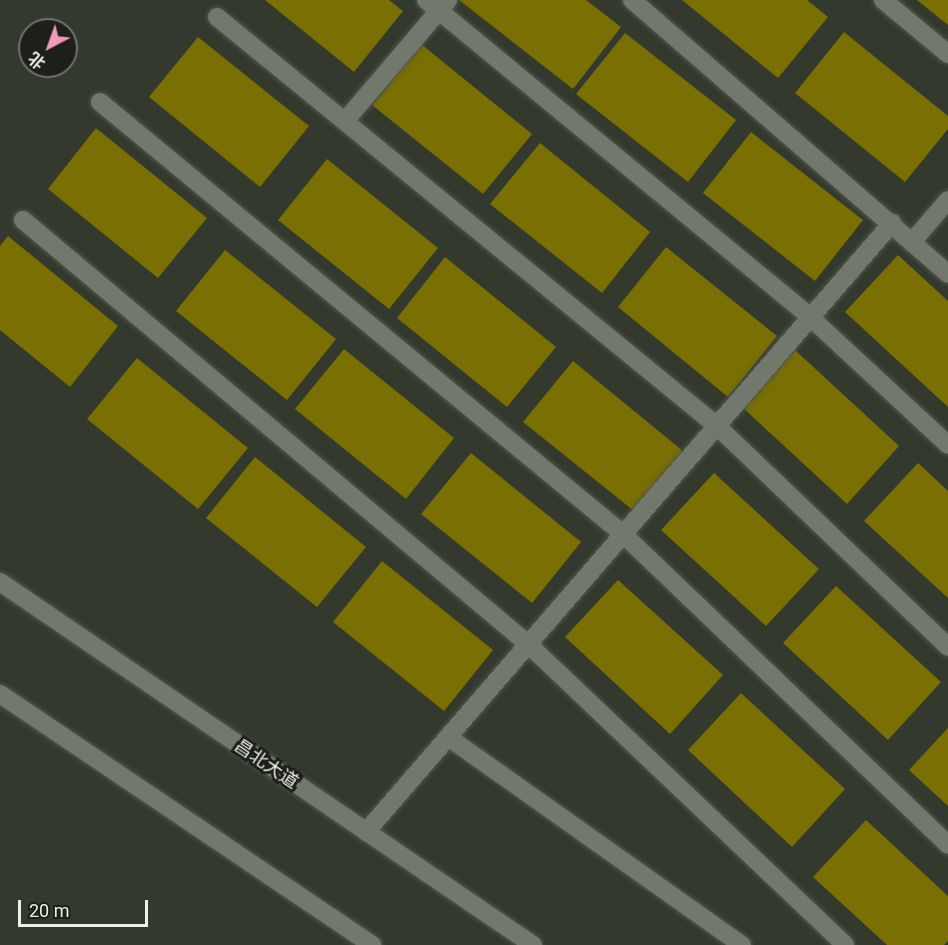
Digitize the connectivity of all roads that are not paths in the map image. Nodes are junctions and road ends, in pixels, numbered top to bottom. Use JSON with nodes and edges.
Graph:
{"nodes":[{"id":1,"x":632,"y":0,"type":"edge"},
{"id":2,"x":883,"y":0,"type":"edge"},
{"id":3,"x":438,"y":4,"type":"edge"},
{"id":4,"x":217,"y":16,"type":"dead end"},
{"id":5,"x":948,"y":54,"type":"edge"},
{"id":6,"x":100,"y":102,"type":"dead end"},
{"id":7,"x":345,"y":121,"type":"junction"},
{"id":8,"x":948,"y":200,"type":"edge"},
{"id":9,"x":23,"y":220,"type":"dead end"},
{"id":10,"x":892,"y":223,"type":"junction"},
{"id":11,"x":912,"y":242,"type":"junction"},
{"id":12,"x":948,"y":274,"type":"edge"},
{"id":13,"x":810,"y":317,"type":"junction"},
{"id":14,"x":717,"y":426,"type":"junction"},
{"id":15,"x":948,"y":445,"type":"edge"},
{"id":16,"x":623,"y":534,"type":"junction"},
{"id":17,"x":0,"y":582,"type":"edge"},
{"id":18,"x":528,"y":644,"type":"junction"},
{"id":19,"x":948,"y":647,"type":"edge"},
{"id":20,"x":0,"y":694,"type":"edge"},
{"id":21,"x":448,"y":737,"type":"junction"},
{"id":22,"x":366,"y":831,"type":"junction"},
{"id":23,"x":948,"y":845,"type":"edge"},
{"id":24,"x":372,"y":945,"type":"edge"},
{"id":25,"x":533,"y":945,"type":"edge"},
{"id":26,"x":742,"y":945,"type":"edge"},
{"id":27,"x":845,"y":945,"type":"edge"}],
"edges":[{"from":1,"to":10,"type":"street"},
{"from":2,"to":5,"type":"street"},
{"from":3,"to":7,"type":"street"},
{"from":3,"to":13,"type":"street"},
{"from":4,"to":7,"type":"street"},
{"from":6,"to":16,"type":"street"},
{"from":7,"to":14,"type":"street"},
{"from":8,"to":11,"type":"street"},
{"from":9,"to":18,"type":"street"},
{"from":10,"to":11,"type":"street"},
{"from":10,"to":13,"type":"street"},
{"from":11,"to":12,"type":"street"},
{"from":13,"to":14,"type":"street"},
{"from":13,"to":15,"type":"street"},
{"from":14,"to":16,"type":"street"},
{"from":14,"to":19,"type":"street"},
{"from":16,"to":18,"type":"street"},
{"from":16,"to":23,"type":"street"},
{"from":17,"to":22,"type":"street","name":"昌北大道"},
{"from":18,"to":21,"type":"street"},
{"from":18,"to":27,"type":"street"},
{"from":20,"to":24,"type":"street"},
{"from":21,"to":22,"type":"street"},
{"from":21,"to":26,"type":"street"},
{"from":22,"to":25,"type":"street","name":"昌北大道"}]}
